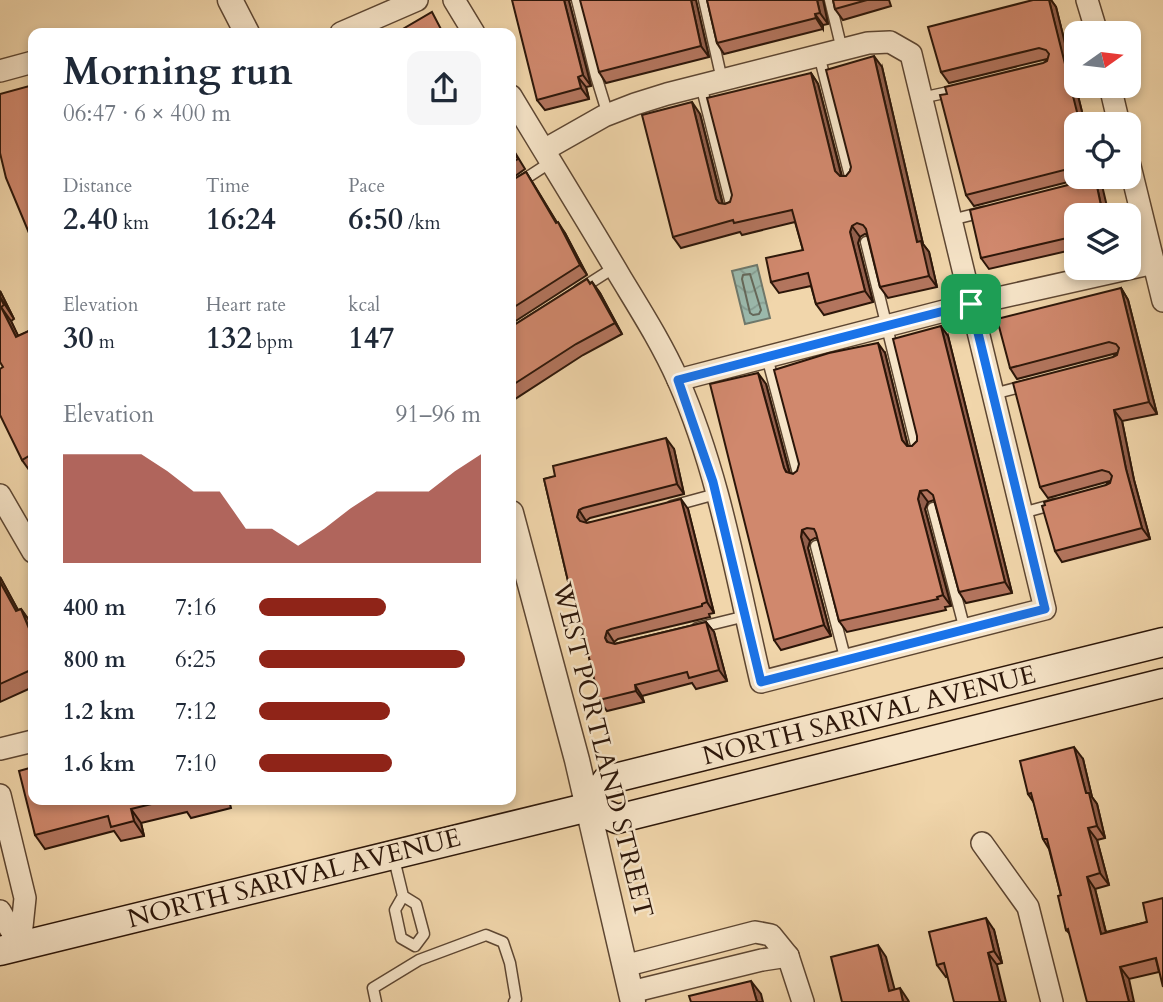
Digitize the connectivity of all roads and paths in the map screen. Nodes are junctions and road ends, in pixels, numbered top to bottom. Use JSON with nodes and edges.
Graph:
{"nodes":[{"id":1,"x":230,"y":0,"type":"edge"},
{"id":2,"x":417,"y":0,"type":"edge"},
{"id":3,"x":454,"y":0,"type":"edge"},
{"id":4,"x":577,"y":0,"type":"edge"},
{"id":5,"x":704,"y":0,"type":"edge"},
{"id":6,"x":830,"y":0,"type":"edge"},
{"id":7,"x":1087,"y":0,"type":"edge"},
{"id":8,"x":1093,"y":21,"type":"edge"},
{"id":9,"x":244,"y":28,"type":"edge"},
{"id":10,"x":353,"y":28,"type":"edge"},
{"id":11,"x":471,"y":28,"type":"edge"},
{"id":12,"x":842,"y":50,"type":"junction"},
{"id":13,"x":819,"y":55,"type":"junction"},
{"id":14,"x":28,"y":63,"type":"edge"},
{"id":15,"x":0,"y":71,"type":"edge"},
{"id":16,"x":712,"y":83,"type":"junction"},
{"id":17,"x":974,"y":86,"type":"edge"},
{"id":18,"x":921,"y":98,"type":"junction"},
{"id":19,"x":516,"y":104,"type":"edge"},
{"id":20,"x":608,"y":115,"type":"junction"},
{"id":21,"x":547,"y":156,"type":"junction"},
{"id":22,"x":851,"y":180,"type":"edge"},
{"id":23,"x":516,"y":184,"type":"edge"},
{"id":24,"x":1136,"y":189,"type":"edge"},
{"id":25,"x":732,"y":208,"type":"edge"},
{"id":26,"x":994,"y":210,"type":"edge"},
{"id":27,"x":951,"y":220,"type":"junction"},
{"id":28,"x":866,"y":242,"type":"edge"},
{"id":29,"x":1154,"y":262,"type":"junction"},
{"id":30,"x":615,"y":267,"type":"junction"},
{"id":31,"x":566,"y":298,"type":"edge"},
{"id":32,"x":1163,"y":301,"type":"edge"},
{"id":33,"x":971,"y":304,"type":"junction"},
{"id":34,"x":886,"y":326,"type":"junction"},
{"id":35,"x":766,"y":357,"type":"junction"},
{"id":36,"x":678,"y":380,"type":"junction"},
{"id":37,"x":1034,"y":383,"type":"edge"},
{"id":38,"x":993,"y":394,"type":"junction"},
{"id":39,"x":917,"y":449,"type":"edge"},
{"id":40,"x":799,"y":477,"type":"edge"},
{"id":41,"x":716,"y":494,"type":"junction"},
{"id":42,"x":0,"y":495,"type":"edge"},
{"id":43,"x":1063,"y":502,"type":"edge"},
{"id":44,"x":933,"y":508,"type":"edge"},
{"id":45,"x":657,"y":510,"type":"edge"},
{"id":46,"x":1022,"y":513,"type":"junction"},
{"id":47,"x":516,"y":532,"type":"edge"},
{"id":48,"x":28,"y":543,"type":"edge"},
{"id":49,"x":816,"y":546,"type":"edge"},
{"id":50,"x":746,"y":616,"type":"junction"},
{"id":51,"x":965,"y":630,"type":"junction"},
{"id":52,"x":686,"y":631,"type":"edge"},
{"id":53,"x":1163,"y":642,"type":"edge"},
{"id":54,"x":846,"y":661,"type":"junction"},
{"id":55,"x":1163,"y":667,"type":"edge"},
{"id":56,"x":1163,"y":683,"type":"edge"},
{"id":57,"x":995,"y":725,"type":"junction"},
{"id":58,"x":28,"y":742,"type":"edge"},
{"id":59,"x":0,"y":748,"type":"edge"},
{"id":60,"x":0,"y":795,"type":"edge"},
{"id":61,"x":589,"y":807,"type":"junction"},
{"id":62,"x":982,"y":843,"type":"dead end"},
{"id":63,"x":392,"y":853,"type":"junction"},
{"id":64,"x":402,"y":896,"type":"junction"},
{"id":65,"x":0,"y":911,"type":"edge"},
{"id":66,"x":415,"y":946,"type":"junction"},
{"id":67,"x":10,"y":948,"type":"edge"},
{"id":68,"x":788,"y":956,"type":"junction"},
{"id":69,"x":419,"y":960,"type":"junction"},
{"id":70,"x":624,"y":966,"type":"junction"},
{"id":71,"x":632,"y":997,"type":"edge"},
{"id":72,"x":376,"y":1002,"type":"edge"},
{"id":73,"x":514,"y":1002,"type":"edge"},
{"id":74,"x":803,"y":1002,"type":"edge"},
{"id":75,"x":1052,"y":1002,"type":"edge"}],
"edges":[{"from":1,"to":9,"type":"street"},
{"from":2,"to":10,"type":"street"},
{"from":3,"to":11,"type":"street"},
{"from":4,"to":20,"type":"lane"},
{"from":5,"to":16,"type":"lane"},
{"from":6,"to":12,"type":"lane"},
{"from":7,"to":8,"type":"street"},
{"from":12,"to":13,"type":"street"},
{"from":12,"to":18,"type":"street"},
{"from":13,"to":16,"type":"street"},
{"from":13,"to":22,"type":"lane"},
{"from":14,"to":15,"type":"street"},
{"from":16,"to":20,"type":"street"},
{"from":16,"to":25,"type":"lane"},
{"from":17,"to":18,"type":"lane"},
{"from":18,"to":27,"type":"street"},
{"from":19,"to":21,"type":"street"},
{"from":20,"to":21,"type":"street"},
{"from":21,"to":23,"type":"lane"},
{"from":21,"to":30,"type":"street"},
{"from":24,"to":29,"type":"street"},
{"from":26,"to":27,"type":"lane"},
{"from":27,"to":33,"type":"street"},
{"from":28,"to":34,"type":"lane"},
{"from":29,"to":32,"type":"street"},
{"from":29,"to":33,"type":"street"},
{"from":30,"to":31,"type":"lane"},
{"from":30,"to":36,"type":"street"},
{"from":33,"to":34,"type":"street"},
{"from":33,"to":38,"type":"street"},
{"from":34,"to":35,"type":"street"},
{"from":34,"to":39,"type":"lane"},
{"from":35,"to":36,"type":"street"},
{"from":35,"to":40,"type":"lane"},
{"from":36,"to":41,"type":"street"},
{"from":37,"to":38,"type":"lane"},
{"from":38,"to":46,"type":"street"},
{"from":41,"to":45,"type":"lane"},
{"from":41,"to":50,"type":"street"},
{"from":42,"to":48,"type":"street"},
{"from":43,"to":46,"type":"lane"},
{"from":44,"to":51,"type":"lane"},
{"from":46,"to":51,"type":"street"},
{"from":47,"to":61,"type":"street","name":"WEST PORTLAND STREET"},
{"from":49,"to":54,"type":"lane"},
{"from":50,"to":52,"type":"lane"},
{"from":50,"to":54,"type":"street"},
{"from":51,"to":54,"type":"street"},
{"from":53,"to":61,"type":"main road","name":"NORTH SARIVAL AVENUE"},
{"from":55,"to":57,"type":"main road"},
{"from":56,"to":57,"type":"main road","name":"NORTH SARIVAL AVENUE"},
{"from":57,"to":61,"type":"main road","name":"NORTH SARIVAL AVENUE"},
{"from":58,"to":59,"type":"street"},
{"from":60,"to":67,"type":"street"},
{"from":61,"to":63,"type":"main road","name":"NORTH SARIVAL AVENUE"},
{"from":61,"to":70,"type":"street","name":"WEST PORTLAND STREET"},
{"from":62,"to":75,"type":"street"},
{"from":63,"to":64,"type":"lane"},
{"from":63,"to":67,"type":"main road","name":"NORTH SARIVAL AVENUE"},
{"from":64,"to":66,"type":"lane"},
{"from":64,"to":66,"type":"lane"},
{"from":65,"to":67,"type":"street"},
{"from":66,"to":69,"type":"lane"},
{"from":68,"to":70,"type":"street"},
{"from":68,"to":71,"type":"street"},
{"from":68,"to":74,"type":"street"},
{"from":69,"to":72,"type":"lane"},
{"from":69,"to":73,"type":"lane"},
{"from":70,"to":71,"type":"street","name":"WEST PORTLAND STREET"}]}
